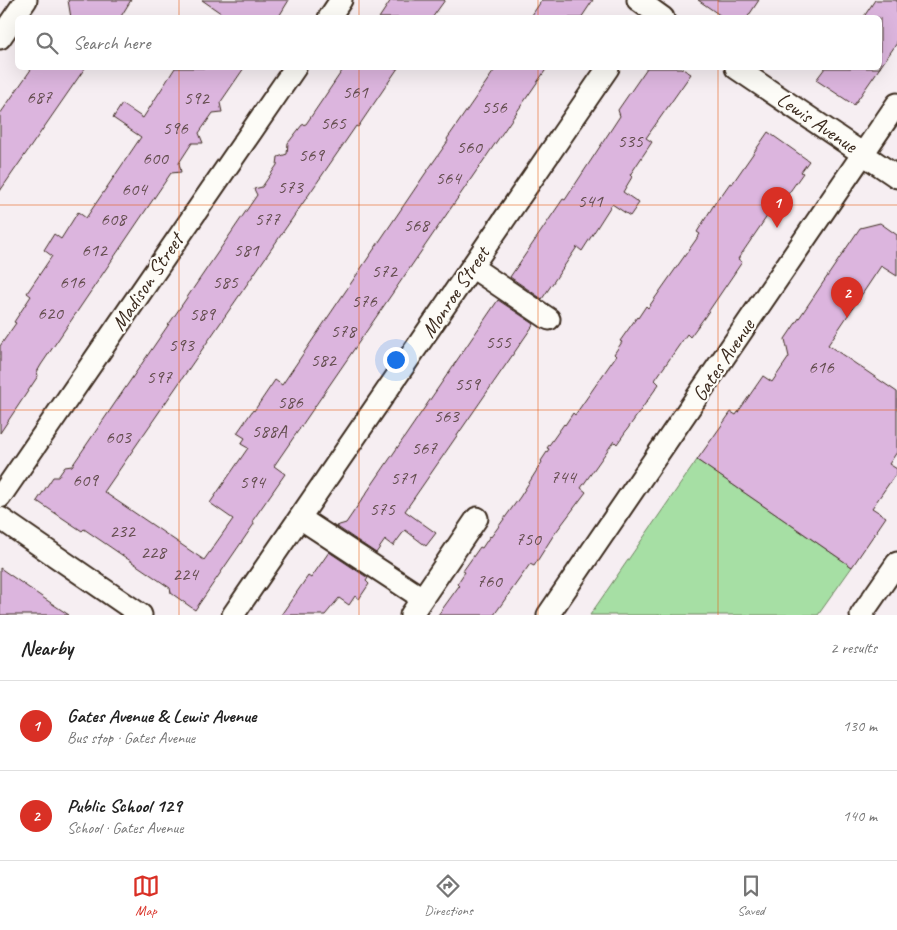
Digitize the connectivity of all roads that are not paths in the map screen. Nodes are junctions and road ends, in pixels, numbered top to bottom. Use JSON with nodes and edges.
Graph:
{"nodes":[{"id":1,"x":26,"y":0,"type":"edge"},
{"id":2,"x":341,"y":0,"type":"edge"},
{"id":3,"x":16,"y":15,"type":"edge"},
{"id":4,"x":331,"y":15,"type":"edge"},
{"id":5,"x":15,"y":16,"type":"edge"},
{"id":6,"x":0,"y":38,"type":"edge"},
{"id":7,"x":293,"y":70,"type":"edge"},
{"id":8,"x":607,"y":70,"type":"edge"},
{"id":9,"x":739,"y":70,"type":"edge"},
{"id":10,"x":897,"y":104,"type":"edge"},
{"id":11,"x":863,"y":154,"type":"junction"},
{"id":12,"x":897,"y":177,"type":"edge"},
{"id":13,"x":472,"y":267,"type":"junction"},
{"id":14,"x":549,"y":319,"type":"dead end"},
{"id":15,"x":0,"y":497,"type":"edge"},
{"id":16,"x":0,"y":518,"type":"edge"},
{"id":17,"x":300,"y":518,"type":"junction"},
{"id":18,"x":477,"y":518,"type":"dead end"},
{"id":19,"x":897,"y":563,"type":"edge"},
{"id":20,"x":416,"y":607,"type":"edge"},
{"id":21,"x":141,"y":615,"type":"edge"},
{"id":22,"x":233,"y":615,"type":"edge"},
{"id":23,"x":548,"y":615,"type":"edge"},
{"id":24,"x":861,"y":615,"type":"edge"}],
"edges":[{"from":1,"to":3,"type":"street"},
{"from":2,"to":4,"type":"street"},
{"from":5,"to":6,"type":"street"},
{"from":7,"to":15,"type":"street","name":"Madison Street"},
{"from":8,"to":13,"type":"street","name":"Monroe Street"},
{"from":9,"to":11,"type":"street","name":"Lewis Avenue"},
{"from":10,"to":11,"type":"street","name":"Gates Avenue"},
{"from":11,"to":12,"type":"street","name":"Lewis Avenue"},
{"from":11,"to":23,"type":"street","name":"Gates Avenue"},
{"from":13,"to":14,"type":"street"},
{"from":13,"to":17,"type":"street","name":"Monroe Street"},
{"from":16,"to":21,"type":"street"},
{"from":17,"to":20,"type":"street"},
{"from":17,"to":22,"type":"street","name":"Monroe Street"},
{"from":18,"to":20,"type":"street"},
{"from":19,"to":24,"type":"street"}]}
